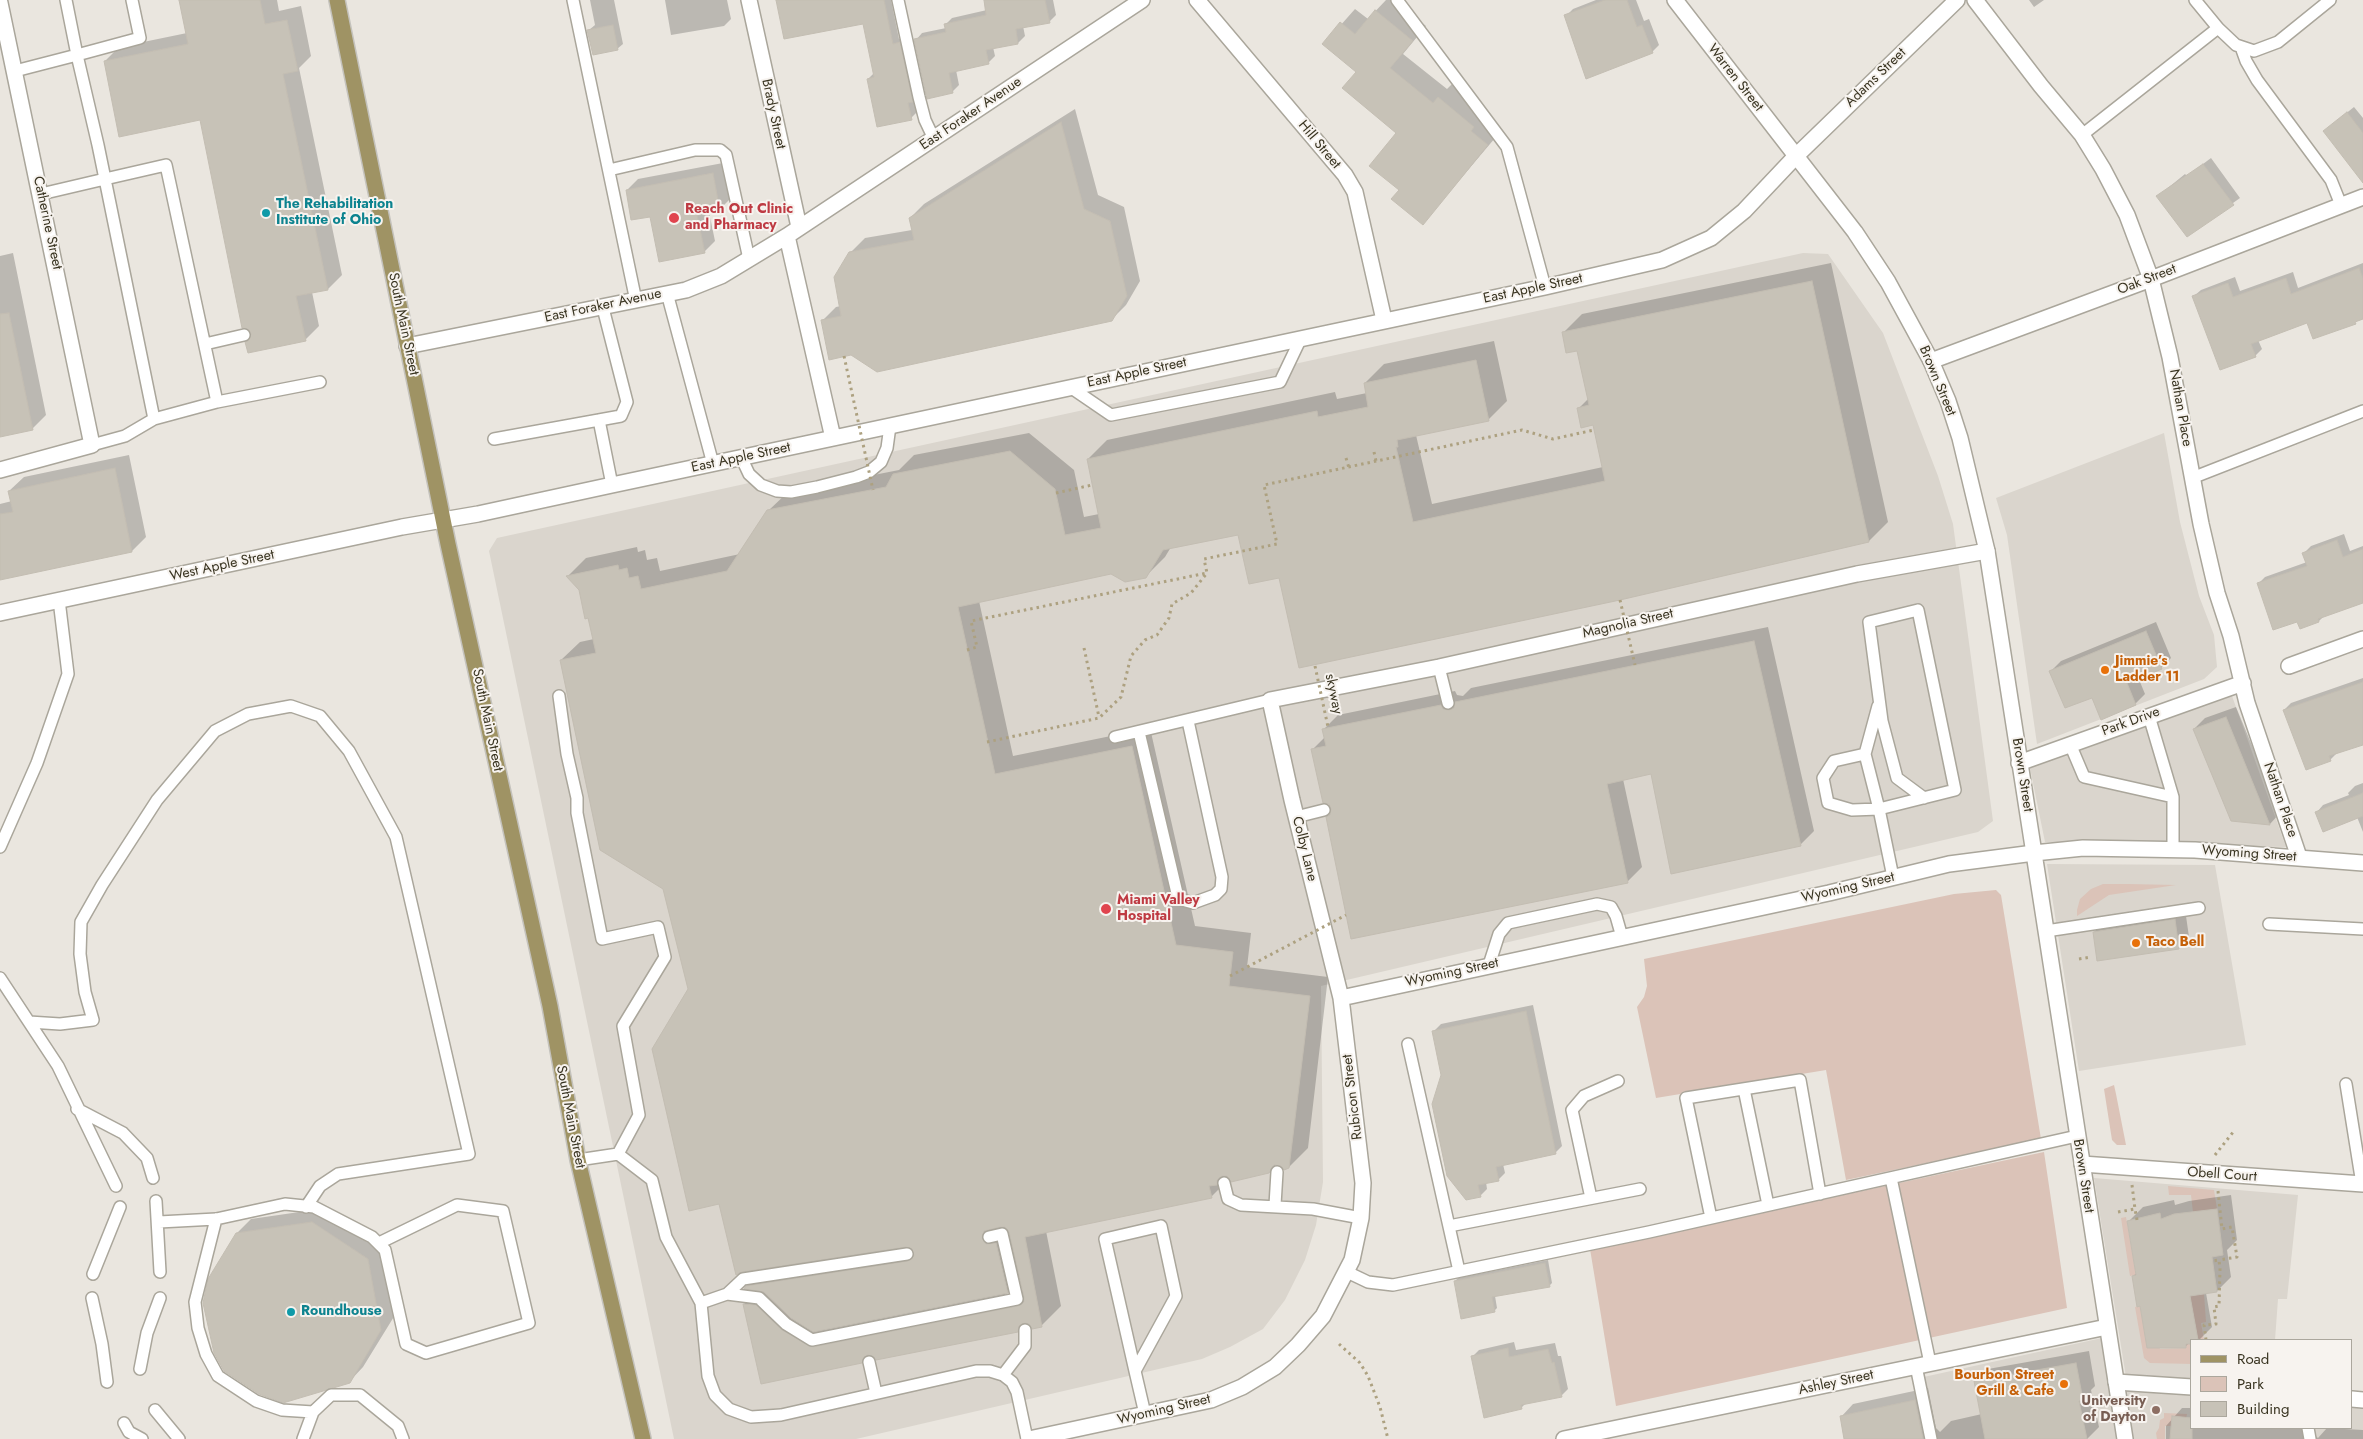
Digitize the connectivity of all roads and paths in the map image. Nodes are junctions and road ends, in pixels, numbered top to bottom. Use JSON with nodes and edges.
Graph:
{"nodes":[{"id":1,"x":66,"y":0,"type":"edge"},
{"id":2,"x":132,"y":0,"type":"edge"},
{"id":3,"x":337,"y":0,"type":"edge"},
{"id":4,"x":573,"y":0,"type":"edge"},
{"id":5,"x":749,"y":0,"type":"edge"},
{"id":6,"x":898,"y":0,"type":"edge"},
{"id":7,"x":1142,"y":0,"type":"edge"},
{"id":8,"x":1197,"y":0,"type":"edge"},
{"id":9,"x":1397,"y":0,"type":"edge"},
{"id":10,"x":1675,"y":0,"type":"edge"},
{"id":11,"x":1956,"y":0,"type":"edge"},
{"id":12,"x":1975,"y":0,"type":"edge"},
{"id":13,"x":2195,"y":0,"type":"edge"},
{"id":14,"x":2330,"y":0,"type":"edge"},
{"id":15,"x":0,"y":2,"type":"edge"},
{"id":16,"x":2218,"y":28,"type":"junction"},
{"id":17,"x":4,"y":37,"type":"edge"},
{"id":18,"x":2242,"y":47,"type":"junction"},
{"id":19,"x":78,"y":55,"type":"junction"},
{"id":20,"x":15,"y":71,"type":"junction"},
{"id":21,"x":2082,"y":135,"type":"junction"},
{"id":22,"x":934,"y":138,"type":"junction"},
{"id":23,"x":1796,"y":156,"type":"junction"},
{"id":24,"x":609,"y":170,"type":"junction"},
{"id":25,"x":105,"y":179,"type":"junction"},
{"id":26,"x":41,"y":194,"type":"junction"},
{"id":27,"x":2363,"y":197,"type":"edge"},
{"id":28,"x":2341,"y":205,"type":"junction"},
{"id":29,"x":793,"y":231,"type":"junction"},
{"id":30,"x":749,"y":259,"type":"junction"},
{"id":31,"x":2151,"y":279,"type":"junction"},
{"id":32,"x":1545,"y":287,"type":"junction"},
{"id":33,"x":668,"y":293,"type":"junction"},
{"id":34,"x":636,"y":300,"type":"junction"},
{"id":35,"x":603,"y":308,"type":"junction"},
{"id":36,"x":1384,"y":320,"type":"junction"},
{"id":37,"x":244,"y":335,"type":"dead end"},
{"id":38,"x":1301,"y":338,"type":"junction"},
{"id":39,"x":205,"y":344,"type":"junction"},
{"id":40,"x":407,"y":346,"type":"junction"},
{"id":41,"x":844,"y":356,"type":"dead end"},
{"id":42,"x":1931,"y":361,"type":"junction"},
{"id":43,"x":320,"y":382,"type":"dead end"},
{"id":44,"x":1070,"y":387,"type":"junction"},
{"id":45,"x":217,"y":402,"type":"junction"},
{"id":46,"x":2363,"y":411,"type":"edge"},
{"id":47,"x":154,"y":418,"type":"junction"},
{"id":48,"x":599,"y":420,"type":"junction"},
{"id":49,"x":890,"y":426,"type":"junction"},
{"id":50,"x":1594,"y":430,"type":"dead end"},
{"id":51,"x":833,"y":438,"type":"junction"},
{"id":52,"x":494,"y":439,"type":"dead end"},
{"id":53,"x":92,"y":445,"type":"junction"},
{"id":54,"x":1374,"y":452,"type":"dead end"},
{"id":55,"x":740,"y":457,"type":"junction"},
{"id":56,"x":1346,"y":458,"type":"dead end"},
{"id":57,"x":1376,"y":461,"type":"junction"},
{"id":58,"x":713,"y":464,"type":"junction"},
{"id":59,"x":1348,"y":468,"type":"junction"},
{"id":60,"x":0,"y":470,"type":"edge"},
{"id":61,"x":869,"y":472,"type":"junction"},
{"id":62,"x":2192,"y":478,"type":"junction"},
{"id":63,"x":612,"y":486,"type":"junction"},
{"id":64,"x":1092,"y":486,"type":"dead end"},
{"id":65,"x":873,"y":490,"type":"dead end"},
{"id":66,"x":1056,"y":493,"type":"dead end"},
{"id":67,"x":443,"y":518,"type":"junction"},
{"id":68,"x":1986,"y":551,"type":"junction"},
{"id":69,"x":1207,"y":573,"type":"junction"},
{"id":70,"x":59,"y":600,"type":"junction"},
{"id":71,"x":1620,"y":600,"type":"dead end"},
{"id":72,"x":0,"y":613,"type":"edge"},
{"id":73,"x":2363,"y":639,"type":"edge"},
{"id":74,"x":1084,"y":648,"type":"dead end"},
{"id":75,"x":967,"y":650,"type":"dead end"},
{"id":76,"x":1635,"y":665,"type":"dead end"},
{"id":77,"x":1315,"y":666,"type":"dead end"},
{"id":78,"x":2289,"y":666,"type":"dead end"},
{"id":79,"x":1439,"y":667,"type":"junction"},
{"id":80,"x":2243,"y":684,"type":"junction"},
{"id":81,"x":559,"y":696,"type":"dead end"},
{"id":82,"x":1270,"y":700,"type":"junction"},
{"id":83,"x":1879,"y":700,"type":"junction"},
{"id":84,"x":1448,"y":703,"type":"dead end"},
{"id":85,"x":2149,"y":716,"type":"junction"},
{"id":86,"x":1099,"y":718,"type":"junction"},
{"id":87,"x":1188,"y":722,"type":"junction"},
{"id":88,"x":1328,"y":727,"type":"dead end"},
{"id":89,"x":1138,"y":732,"type":"junction"},
{"id":90,"x":1115,"y":737,"type":"dead end"},
{"id":91,"x":987,"y":742,"type":"dead end"},
{"id":92,"x":2070,"y":744,"type":"junction"},
{"id":93,"x":1866,"y":754,"type":"junction"},
{"id":94,"x":2019,"y":763,"type":"junction"},
{"id":95,"x":2173,"y":797,"type":"junction"},
{"id":96,"x":1924,"y":798,"type":"junction"},
{"id":97,"x":1879,"y":809,"type":"junction"},
{"id":98,"x":1324,"y":810,"type":"dead end"},
{"id":99,"x":1296,"y":817,"type":"junction"},
{"id":100,"x":0,"y":847,"type":"edge"},
{"id":101,"x":2173,"y":849,"type":"junction"},
{"id":102,"x":2034,"y":853,"type":"junction"},
{"id":103,"x":2299,"y":857,"type":"junction"},
{"id":104,"x":2363,"y":863,"type":"edge"},
{"id":105,"x":1893,"y":878,"type":"junction"},
{"id":106,"x":2199,"y":908,"type":"dead end"},
{"id":107,"x":1346,"y":915,"type":"dead end"},
{"id":108,"x":2269,"y":924,"type":"dead end"},
{"id":109,"x":2363,"y":929,"type":"edge"},
{"id":110,"x":2046,"y":930,"type":"junction"},
{"id":111,"x":1622,"y":937,"type":"junction"},
{"id":112,"x":2091,"y":957,"type":"dead end"},
{"id":113,"x":2080,"y":959,"type":"dead end"},
{"id":114,"x":1489,"y":965,"type":"junction"},
{"id":115,"x":1230,"y":976,"type":"dead end"},
{"id":116,"x":0,"y":978,"type":"edge"},
{"id":117,"x":1341,"y":998,"type":"junction"},
{"id":118,"x":29,"y":1022,"type":"junction"},
{"id":119,"x":1408,"y":1044,"type":"dead end"},
{"id":120,"x":1618,"y":1081,"type":"dead end"},
{"id":121,"x":2346,"y":1084,"type":"dead end"},
{"id":122,"x":1744,"y":1089,"type":"junction"},
{"id":123,"x":78,"y":1109,"type":"junction"},
{"id":124,"x":2234,"y":1131,"type":"dead end"},
{"id":125,"x":2077,"y":1136,"type":"junction"},
{"id":126,"x":618,"y":1154,"type":"junction"},
{"id":127,"x":2213,"y":1157,"type":"dead end"},
{"id":128,"x":578,"y":1160,"type":"junction"},
{"id":129,"x":2082,"y":1164,"type":"junction"},
{"id":130,"x":1277,"y":1172,"type":"dead end"},
{"id":131,"x":153,"y":1178,"type":"dead end"},
{"id":132,"x":1892,"y":1178,"type":"junction"},
{"id":133,"x":1224,"y":1183,"type":"dead end"},
{"id":134,"x":2132,"y":1184,"type":"dead end"},
{"id":135,"x":2362,"y":1184,"type":"edge"},
{"id":136,"x":116,"y":1186,"type":"dead end"},
{"id":137,"x":1640,"y":1189,"type":"dead end"},
{"id":138,"x":2218,"y":1189,"type":"dead end"},
{"id":139,"x":1820,"y":1194,"type":"junction"},
{"id":140,"x":1362,"y":1197,"type":"joint"},
{"id":141,"x":1591,"y":1198,"type":"junction"},
{"id":142,"x":156,"y":1201,"type":"dead end"},
{"id":143,"x":1275,"y":1205,"type":"junction"},
{"id":144,"x":1768,"y":1205,"type":"junction"},
{"id":145,"x":120,"y":1207,"type":"dead end"},
{"id":146,"x":306,"y":1207,"type":"junction"},
{"id":147,"x":2135,"y":1209,"type":"junction"},
{"id":148,"x":2118,"y":1212,"type":"dead end"},
{"id":149,"x":1361,"y":1218,"type":"junction"},
{"id":150,"x":1711,"y":1218,"type":"junction"},
{"id":151,"x":216,"y":1219,"type":"junction"},
{"id":152,"x":2137,"y":1220,"type":"dead end"},
{"id":153,"x":159,"y":1222,"type":"junction"},
{"id":154,"x":1449,"y":1226,"type":"junction"},
{"id":155,"x":989,"y":1237,"type":"dead end"},
{"id":156,"x":379,"y":1243,"type":"junction"},
{"id":157,"x":907,"y":1254,"type":"dead end"},
{"id":158,"x":2218,"y":1260,"type":"junction"},
{"id":159,"x":2212,"y":1261,"type":"dead end"},
{"id":160,"x":1459,"y":1271,"type":"junction"},
{"id":161,"x":160,"y":1272,"type":"dead end"},
{"id":162,"x":1347,"y":1272,"type":"junction"},
{"id":163,"x":93,"y":1274,"type":"dead end"},
{"id":164,"x":727,"y":1294,"type":"junction"},
{"id":165,"x":92,"y":1298,"type":"dead end"},
{"id":166,"x":160,"y":1298,"type":"dead end"},
{"id":167,"x":701,"y":1303,"type":"junction"},
{"id":168,"x":2107,"y":1326,"type":"junction"},
{"id":169,"x":1025,"y":1330,"type":"dead end"},
{"id":170,"x":2206,"y":1339,"type":"edge"},
{"id":171,"x":1339,"y":1344,"type":"dead end"},
{"id":172,"x":869,"y":1362,"type":"dead end"},
{"id":173,"x":1923,"y":1365,"type":"junction"},
{"id":174,"x":140,"y":1369,"type":"dead end"},
{"id":175,"x":1135,"y":1370,"type":"junction"},
{"id":176,"x":1003,"y":1375,"type":"junction"},
{"id":177,"x":107,"y":1382,"type":"dead end"},
{"id":178,"x":2116,"y":1382,"type":"junction"},
{"id":179,"x":2190,"y":1387,"type":"edge"},
{"id":180,"x":876,"y":1394,"type":"junction"},
{"id":181,"x":155,"y":1410,"type":"dead end"},
{"id":182,"x":313,"y":1412,"type":"junction"},
{"id":183,"x":1145,"y":1414,"type":"junction"},
{"id":184,"x":124,"y":1423,"type":"dead end"},
{"id":185,"x":142,"y":1439,"type":"edge"},
{"id":186,"x":178,"y":1439,"type":"edge"},
{"id":187,"x":303,"y":1439,"type":"edge"},
{"id":188,"x":403,"y":1439,"type":"edge"},
{"id":189,"x":643,"y":1439,"type":"edge"},
{"id":190,"x":1028,"y":1439,"type":"edge"},
{"id":191,"x":1388,"y":1439,"type":"edge"},
{"id":192,"x":1564,"y":1439,"type":"edge"},
{"id":193,"x":1931,"y":1439,"type":"edge"},
{"id":194,"x":2125,"y":1439,"type":"edge"}],
"edges":[{"from":1,"to":19,"type":"lane"},
{"from":2,"to":19,"type":"lane"},
{"from":3,"to":40,"type":"main road","name":"South Main Street"},
{"from":4,"to":24,"type":"lane"},
{"from":5,"to":29,"type":"street","name":"Brady Street"},
{"from":6,"to":22,"type":"lane"},
{"from":7,"to":22,"type":"street","name":"East Foraker Avenue"},
{"from":8,"to":36,"type":"street","name":"Hill Street"},
{"from":9,"to":32,"type":"lane"},
{"from":10,"to":23,"type":"street","name":"Warren Street"},
{"from":11,"to":23,"type":"street","name":"Adams Street"},
{"from":12,"to":21,"type":"street","name":"Nathan Place"},
{"from":13,"to":16,"type":"lane"},
{"from":14,"to":18,"type":"lane"},
{"from":15,"to":17,"type":"street","name":"Catherine Street"},
{"from":16,"to":18,"type":"lane"},
{"from":16,"to":21,"type":"lane"},
{"from":17,"to":20,"type":"street","name":"Catherine Street"},
{"from":18,"to":28,"type":"lane"},
{"from":19,"to":20,"type":"lane"},
{"from":19,"to":25,"type":"lane"},
{"from":20,"to":26,"type":"street","name":"Catherine Street"},
{"from":21,"to":31,"type":"street","name":"Nathan Place"},
{"from":22,"to":29,"type":"street","name":"East Foraker Avenue"},
{"from":23,"to":32,"type":"street","name":"East Apple Street"},
{"from":23,"to":42,"type":"street","name":"Brown Street"},
{"from":24,"to":30,"type":"lane"},
{"from":24,"to":34,"type":"lane"},
{"from":25,"to":26,"type":"lane"},
{"from":25,"to":39,"type":"lane"},
{"from":25,"to":47,"type":"lane"},
{"from":26,"to":53,"type":"street","name":"Catherine Street"},
{"from":27,"to":28,"type":"street","name":"Oak Street"},
{"from":28,"to":31,"type":"street","name":"Oak Street"},
{"from":29,"to":30,"type":"street","name":"East Foraker Avenue"},
{"from":29,"to":51,"type":"street","name":"Brady Street"},
{"from":30,"to":33,"type":"street","name":"East Foraker Avenue"},
{"from":31,"to":42,"type":"street","name":"Oak Street"},
{"from":31,"to":62,"type":"street","name":"Nathan Place"},
{"from":32,"to":36,"type":"street","name":"East Apple Street"},
{"from":33,"to":34,"type":"street","name":"East Foraker Avenue"},
{"from":33,"to":58,"type":"lane"},
{"from":34,"to":35,"type":"street","name":"East Foraker Avenue"},
{"from":35,"to":40,"type":"street","name":"East Foraker Avenue"},
{"from":35,"to":48,"type":"lane"},
{"from":36,"to":38,"type":"street","name":"East Apple Street"},
{"from":37,"to":39,"type":"lane"},
{"from":38,"to":44,"type":"street","name":"East Apple Street"},
{"from":38,"to":44,"type":"lane"},
{"from":39,"to":45,"type":"lane"},
{"from":40,"to":67,"type":"main road","name":"South Main Street"},
{"from":41,"to":61,"type":"path","bridge":true},
{"from":42,"to":68,"type":"street","name":"Brown Street"},
{"from":43,"to":45,"type":"lane"},
{"from":44,"to":49,"type":"street","name":"East Apple Street"},
{"from":45,"to":47,"type":"lane"},
{"from":46,"to":62,"type":"lane"},
{"from":47,"to":53,"type":"lane"},
{"from":48,"to":52,"type":"lane"},
{"from":48,"to":63,"type":"lane"},
{"from":49,"to":51,"type":"street","name":"East Apple Street"},
{"from":49,"to":61,"type":"lane"},
{"from":50,"to":57,"type":"path"},
{"from":51,"to":55,"type":"street","name":"East Apple Street"},
{"from":53,"to":60,"type":"street"},
{"from":54,"to":57,"type":"path"},
{"from":55,"to":58,"type":"street","name":"East Apple Street"},
{"from":55,"to":61,"type":"lane"},
{"from":56,"to":59,"type":"path"},
{"from":57,"to":59,"type":"path"},
{"from":58,"to":63,"type":"street","name":"East Apple Street"},
{"from":59,"to":69,"type":"path"},
{"from":61,"to":65,"type":"path","bridge":true},
{"from":62,"to":80,"type":"street","name":"Nathan Place"},
{"from":63,"to":67,"type":"street","name":"East Apple Street"},
{"from":64,"to":66,"type":"path"},
{"from":67,"to":70,"type":"street","name":"West Apple Street"},
{"from":67,"to":128,"type":"main road","name":"South Main Street"},
{"from":68,"to":79,"type":"street","name":"Magnolia Street"},
{"from":68,"to":94,"type":"street","name":"Brown Street"},
{"from":69,"to":75,"type":"path"},
{"from":69,"to":86,"type":"path"},
{"from":70,"to":72,"type":"street","name":"West Apple Street"},
{"from":70,"to":100,"type":"lane"},
{"from":71,"to":76,"type":"path","bridge":true},
{"from":73,"to":78,"type":"street"},
{"from":74,"to":86,"type":"path"},
{"from":77,"to":88,"type":"path","name":"skyway","bridge":true},
{"from":79,"to":82,"type":"street","name":"Magnolia Street"},
{"from":79,"to":84,"type":"lane"},
{"from":80,"to":85,"type":"street","name":"Park Drive"},
{"from":80,"to":103,"type":"street","name":"Nathan Place"},
{"from":81,"to":126,"type":"lane"},
{"from":82,"to":87,"type":"lane"},
{"from":82,"to":99,"type":"street","name":"Colby Lane"},
{"from":83,"to":93,"type":"lane"},
{"from":83,"to":96,"type":"lane"},
{"from":83,"to":96,"type":"lane"},
{"from":85,"to":92,"type":"street","name":"Park Drive"},
{"from":85,"to":95,"type":"lane"},
{"from":86,"to":91,"type":"path"},
{"from":87,"to":89,"type":"lane"},
{"from":87,"to":89,"type":"lane"},
{"from":89,"to":90,"type":"lane"},
{"from":92,"to":94,"type":"street","name":"Park Drive"},
{"from":92,"to":95,"type":"lane"},
{"from":93,"to":97,"type":"lane"},
{"from":93,"to":97,"type":"lane"},
{"from":94,"to":102,"type":"street","name":"Brown Street"},
{"from":95,"to":101,"type":"lane"},
{"from":96,"to":97,"type":"lane"},
{"from":97,"to":105,"type":"lane"},
{"from":98,"to":99,"type":"lane"},
{"from":99,"to":117,"type":"street","name":"Colby Lane"},
{"from":101,"to":102,"type":"street","name":"Wyoming Street"},
{"from":101,"to":103,"type":"street","name":"Wyoming Street"},
{"from":102,"to":105,"type":"street","name":"Wyoming Street"},
{"from":102,"to":110,"type":"street","name":"Brown Street"},
{"from":103,"to":104,"type":"street","name":"Wyoming Street"},
{"from":105,"to":111,"type":"street","name":"Wyoming Street"},
{"from":106,"to":110,"type":"lane"},
{"from":107,"to":115,"type":"path","bridge":true},
{"from":108,"to":109,"type":"lane"},
{"from":110,"to":125,"type":"street","name":"Brown Street"},
{"from":111,"to":114,"type":"street","name":"Wyoming Street"},
{"from":111,"to":114,"type":"lane"},
{"from":112,"to":113,"type":"path"},
{"from":114,"to":117,"type":"street","name":"Wyoming Street"},
{"from":116,"to":118,"type":"lane"},
{"from":117,"to":140,"type":"street","name":"Rubicon Street"},
{"from":118,"to":123,"type":"lane"},
{"from":118,"to":146,"type":"lane"},
{"from":119,"to":154,"type":"lane"},
{"from":120,"to":141,"type":"lane"},
{"from":121,"to":135,"type":"lane"},
{"from":122,"to":139,"type":"lane"},
{"from":122,"to":144,"type":"lane"},
{"from":122,"to":150,"type":"lane"},
{"from":123,"to":131,"type":"lane"},
{"from":123,"to":136,"type":"lane"},
{"from":124,"to":127,"type":"path"},
{"from":125,"to":129,"type":"street","name":"Brown Street"},
{"from":125,"to":132,"type":"lane"},
{"from":126,"to":128,"type":"lane"},
{"from":126,"to":167,"type":"lane"},
{"from":128,"to":189,"type":"main road","name":"South Main Street"},
{"from":129,"to":135,"type":"street","name":"Obell Court"},
{"from":129,"to":168,"type":"street","name":"Brown Street"},
{"from":130,"to":143,"type":"lane"},
{"from":132,"to":139,"type":"lane"},
{"from":132,"to":173,"type":"lane"},
{"from":133,"to":143,"type":"lane"},
{"from":134,"to":147,"type":"path"},
{"from":137,"to":141,"type":"lane"},
{"from":138,"to":158,"type":"path"},
{"from":139,"to":144,"type":"lane"},
{"from":140,"to":149,"type":"street","name":"Wyoming Street"},
{"from":141,"to":154,"type":"lane"},
{"from":142,"to":153,"type":"lane"},
{"from":143,"to":149,"type":"lane"},
{"from":144,"to":150,"type":"lane"},
{"from":145,"to":163,"type":"lane"},
{"from":146,"to":151,"type":"lane"},
{"from":146,"to":156,"type":"lane"},
{"from":147,"to":148,"type":"path"},
{"from":147,"to":152,"type":"path"},
{"from":149,"to":162,"type":"street","name":"Wyoming Street"},
{"from":150,"to":160,"type":"lane"},
{"from":151,"to":153,"type":"lane"},
{"from":151,"to":182,"type":"lane"},
{"from":153,"to":161,"type":"lane"},
{"from":154,"to":160,"type":"lane"},
{"from":155,"to":164,"type":"lane"},
{"from":156,"to":156,"type":"lane"},
{"from":157,"to":164,"type":"lane"},
{"from":158,"to":159,"type":"path"},
{"from":158,"to":170,"type":"path"},
{"from":160,"to":162,"type":"lane"},
{"from":162,"to":183,"type":"street","name":"Wyoming Street"},
{"from":164,"to":167,"type":"lane"},
{"from":165,"to":177,"type":"lane"},
{"from":166,"to":174,"type":"lane"},
{"from":167,"to":180,"type":"lane"},
{"from":168,"to":173,"type":"street","name":"Ashley Street"},
{"from":168,"to":178,"type":"street","name":"Brown Street"},
{"from":169,"to":176,"type":"lane"},
{"from":171,"to":191,"type":"path"},
{"from":172,"to":180,"type":"lane"},
{"from":173,"to":192,"type":"street","name":"Ashley Street"},
{"from":173,"to":193,"type":"lane"},
{"from":175,"to":175,"type":"lane"},
{"from":175,"to":183,"type":"lane"},
{"from":176,"to":180,"type":"lane"},
{"from":176,"to":190,"type":"lane"},
{"from":178,"to":179,"type":"street"},
{"from":178,"to":194,"type":"street","name":"Brown Street"},
{"from":181,"to":186,"type":"lane"},
{"from":182,"to":187,"type":"lane"},
{"from":182,"to":188,"type":"lane"},
{"from":183,"to":190,"type":"street","name":"Wyoming Street"},
{"from":184,"to":185,"type":"lane"}]}
